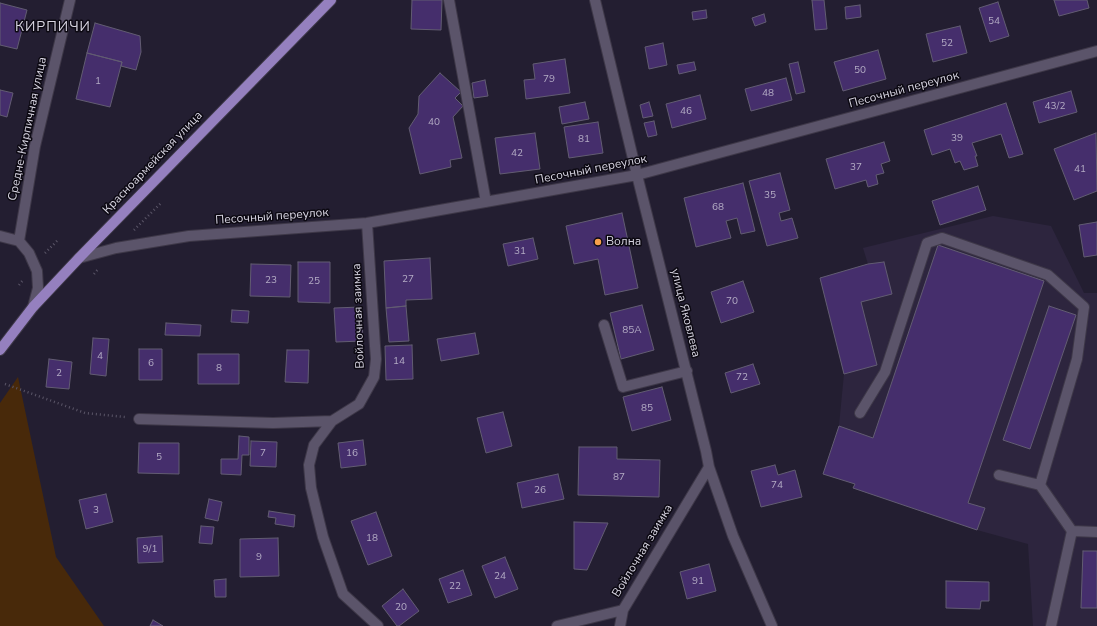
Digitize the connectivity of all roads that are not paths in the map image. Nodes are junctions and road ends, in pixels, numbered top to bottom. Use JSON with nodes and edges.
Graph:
{"nodes":[{"id":1,"x":70,"y":0,"type":"edge"},
{"id":2,"x":331,"y":0,"type":"edge"},
{"id":3,"x":449,"y":0,"type":"edge"},
{"id":4,"x":595,"y":0,"type":"edge"},
{"id":5,"x":1097,"y":51,"type":"edge"},
{"id":6,"x":637,"y":175,"type":"junction"},
{"id":7,"x":486,"y":202,"type":"junction"},
{"id":8,"x":367,"y":223,"type":"junction"},
{"id":9,"x":0,"y":236,"type":"edge"},
{"id":10,"x":19,"y":241,"type":"junction"},
{"id":11,"x":79,"y":258,"type":"junction"},
{"id":12,"x":33,"y":308,"type":"junction"},
{"id":13,"x":604,"y":325,"type":"dead end"},
{"id":14,"x":0,"y":350,"type":"edge"},
{"id":15,"x":686,"y":371,"type":"junction"},
{"id":16,"x":860,"y":413,"type":"dead end"},
{"id":17,"x":139,"y":419,"type":"road end"},
{"id":18,"x":332,"y":421,"type":"junction"},
{"id":19,"x":709,"y":467,"type":"junction"},
{"id":20,"x":999,"y":475,"type":"dead end"},
{"id":21,"x":1040,"y":485,"type":"junction"},
{"id":22,"x":1072,"y":531,"type":"junction"},
{"id":23,"x":1097,"y":532,"type":"edge"},
{"id":24,"x":623,"y":610,"type":"junction"},
{"id":25,"x":378,"y":626,"type":"edge"},
{"id":26,"x":557,"y":626,"type":"edge"},
{"id":27,"x":620,"y":626,"type":"edge"},
{"id":28,"x":772,"y":626,"type":"edge"},
{"id":29,"x":1051,"y":626,"type":"edge"}],
"edges":[{"from":1,"to":10,"type":"street","name":"Средне-Кирпичная улица"},
{"from":2,"to":11,"type":"main road","name":"Красноармейская улица"},
{"from":3,"to":7,"type":"street"},
{"from":4,"to":6,"type":"street","name":"улица Яковлева"},
{"from":5,"to":6,"type":"street","name":"Песочный переулок"},
{"from":6,"to":7,"type":"street","name":"Песочный переулок"},
{"from":6,"to":15,"type":"street","name":"улица Яковлева"},
{"from":7,"to":8,"type":"street","name":"Песочный переулок"},
{"from":8,"to":11,"type":"street","name":"Песочный переулок"},
{"from":8,"to":18,"type":"street","name":"Войлочная заимка"},
{"from":9,"to":10,"type":"street"},
{"from":10,"to":12,"type":"street"},
{"from":11,"to":12,"type":"main road","name":"Красноармейская улица"},
{"from":12,"to":14,"type":"main road","name":"Красноармейская улица"},
{"from":13,"to":15,"type":"street"},
{"from":15,"to":19,"type":"street","name":"улица Яковлева"},
{"from":16,"to":21,"type":"street"},
{"from":17,"to":18,"type":"street"},
{"from":18,"to":25,"type":"street","name":"Войлочная заимка"},
{"from":19,"to":24,"type":"street","name":"Войлочная заимка"},
{"from":19,"to":28,"type":"street","name":"улица Яковлева"},
{"from":20,"to":21,"type":"street"},
{"from":21,"to":22,"type":"street"},
{"from":22,"to":23,"type":"street"},
{"from":22,"to":29,"type":"street"},
{"from":24,"to":26,"type":"street","name":"Войлочная заимка"},
{"from":24,"to":27,"type":"street"}]}
